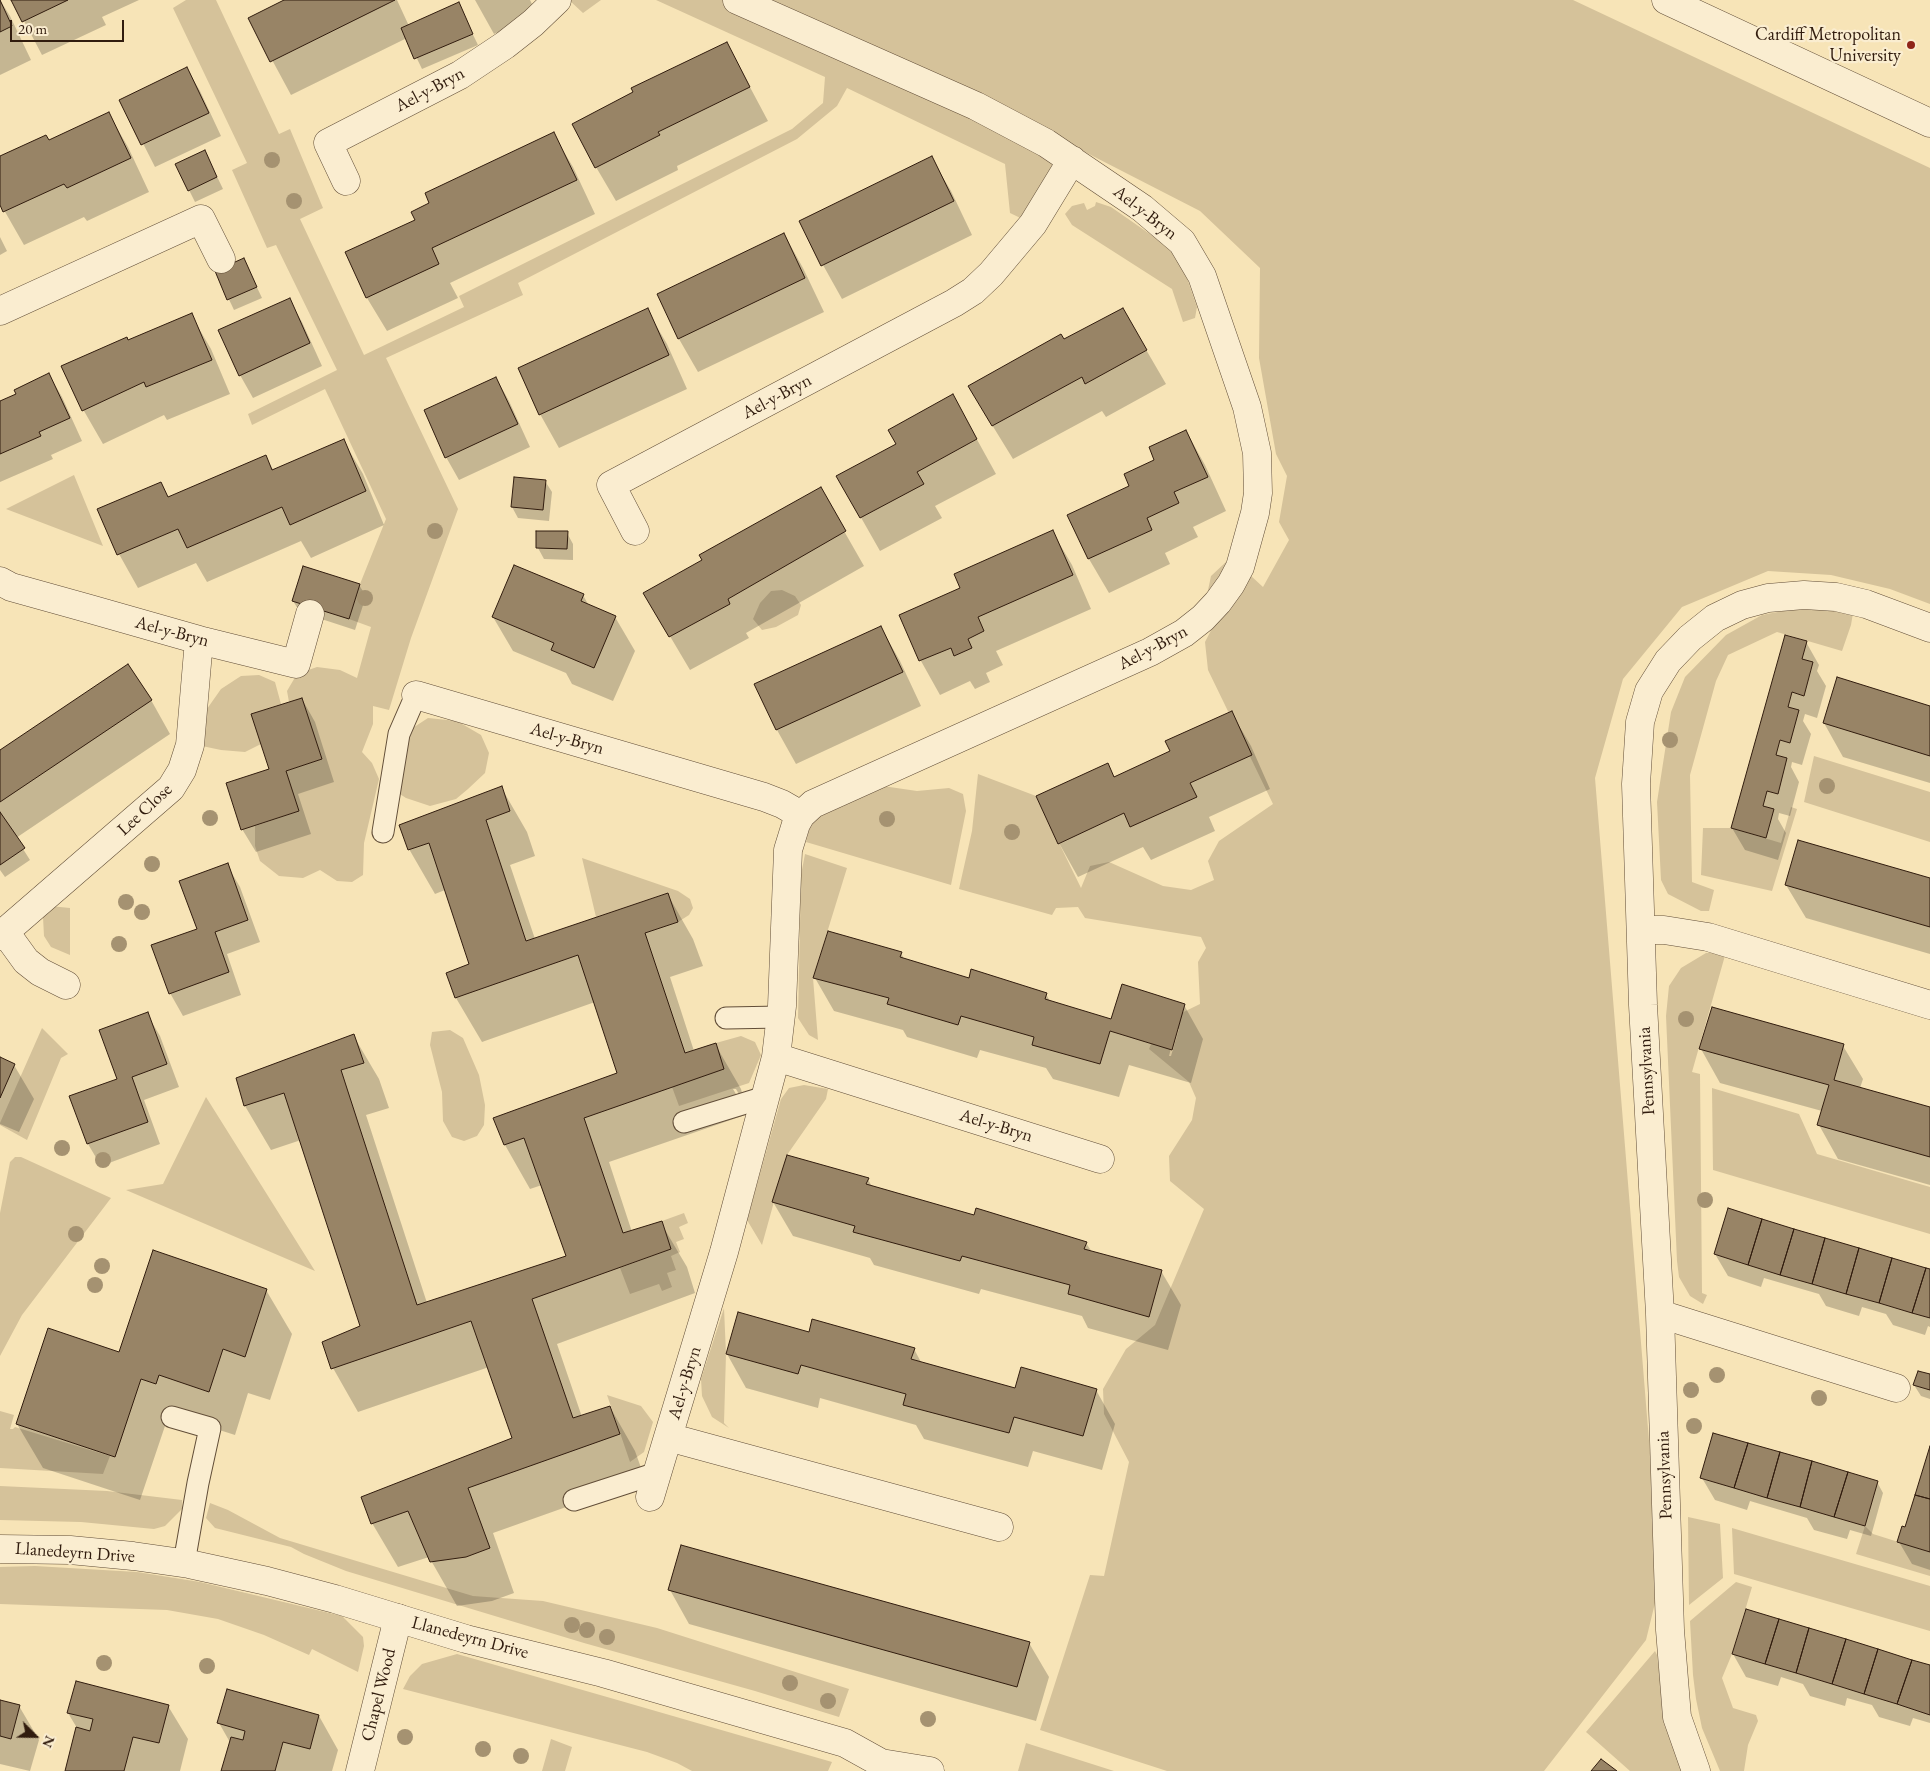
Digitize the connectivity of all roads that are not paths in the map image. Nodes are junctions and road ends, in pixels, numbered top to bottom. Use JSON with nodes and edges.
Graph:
{"nodes":[{"id":1,"x":556,"y":0,"type":"edge"},
{"id":2,"x":737,"y":0,"type":"edge"},
{"id":3,"x":1666,"y":0,"type":"edge"},
{"id":4,"x":1930,"y":123,"type":"edge"},
{"id":5,"x":1072,"y":160,"type":"junction"},
{"id":6,"x":346,"y":181,"type":"dead end"},
{"id":7,"x":221,"y":259,"type":"dead end"},
{"id":8,"x":0,"y":311,"type":"edge"},
{"id":9,"x":635,"y":530,"type":"dead end"},
{"id":10,"x":0,"y":581,"type":"edge"},
{"id":11,"x":310,"y":614,"type":"dead end"},
{"id":12,"x":1930,"y":628,"type":"edge"},
{"id":13,"x":199,"y":640,"type":"junction"},
{"id":14,"x":416,"y":695,"type":"joint"},
{"id":15,"x":802,"y":815,"type":"junction"},
{"id":16,"x":383,"y":832,"type":"dead end"},
{"id":17,"x":1641,"y":930,"type":"junction"},
{"id":18,"x":2,"y":934,"type":"edge"},
{"id":19,"x":66,"y":985,"type":"dead end"},
{"id":20,"x":1930,"y":1005,"type":"edge"},
{"id":21,"x":781,"y":1017,"type":"junction"},
{"id":22,"x":726,"y":1018,"type":"dead end"},
{"id":23,"x":776,"y":1057,"type":"junction"},
{"id":24,"x":765,"y":1097,"type":"junction"},
{"id":25,"x":684,"y":1122,"type":"dead end"},
{"id":26,"x":1100,"y":1159,"type":"dead end"},
{"id":27,"x":1660,"y":1314,"type":"junction"},
{"id":28,"x":1896,"y":1388,"type":"dead end"},
{"id":29,"x":172,"y":1418,"type":"dead end"},
{"id":30,"x":668,"y":1437,"type":"junction"},
{"id":31,"x":654,"y":1485,"type":"joint"},
{"id":32,"x":574,"y":1500,"type":"dead end"},
{"id":33,"x":999,"y":1527,"type":"dead end"},
{"id":34,"x":0,"y":1549,"type":"edge"},
{"id":35,"x":184,"y":1563,"type":"junction"},
{"id":36,"x":398,"y":1618,"type":"junction"},
{"id":37,"x":360,"y":1771,"type":"edge"},
{"id":38,"x":930,"y":1771,"type":"edge"},
{"id":39,"x":1696,"y":1771,"type":"edge"}],
"edges":[{"from":1,"to":6,"type":"street","name":"Ael-y-Bryn"},
{"from":2,"to":5,"type":"street","name":"Ael-y-Bryn"},
{"from":3,"to":4,"type":"street"},
{"from":5,"to":9,"type":"street","name":"Ael-y-Bryn"},
{"from":5,"to":15,"type":"street","name":"Ael-y-Bryn"},
{"from":7,"to":8,"type":"street"},
{"from":10,"to":13,"type":"street","name":"Ael-y-Bryn"},
{"from":11,"to":13,"type":"street","name":"Ael-y-Bryn"},
{"from":12,"to":17,"type":"street","name":"Pennsylvania"},
{"from":13,"to":18,"type":"street","name":"Lee Close"},
{"from":14,"to":15,"type":"street","name":"Ael-y-Bryn"},
{"from":14,"to":16,"type":"lane"},
{"from":15,"to":21,"type":"street","name":"Ael-y-Bryn"},
{"from":17,"to":20,"type":"street"},
{"from":17,"to":27,"type":"street","name":"Pennsylvania"},
{"from":18,"to":19,"type":"street","name":"Lee Close"},
{"from":21,"to":22,"type":"lane"},
{"from":21,"to":23,"type":"street","name":"Ael-y-Bryn"},
{"from":23,"to":24,"type":"street","name":"Ael-y-Bryn"},
{"from":23,"to":26,"type":"street","name":"Ael-y-Bryn"},
{"from":24,"to":25,"type":"lane"},
{"from":24,"to":30,"type":"street","name":"Ael-y-Bryn"},
{"from":27,"to":28,"type":"street"},
{"from":27,"to":39,"type":"street","name":"Pennsylvania"},
{"from":29,"to":35,"type":"lane"},
{"from":30,"to":31,"type":"street"},
{"from":30,"to":33,"type":"street","name":"Ael-y-Bryn"},
{"from":31,"to":32,"type":"lane"},
{"from":34,"to":35,"type":"street","name":"Llanedeyrn Drive"},
{"from":35,"to":36,"type":"street","name":"Llanedeyrn Drive"},
{"from":36,"to":37,"type":"street","name":"Chapel Wood"},
{"from":36,"to":38,"type":"street","name":"Llanedeyrn Drive"}]}
